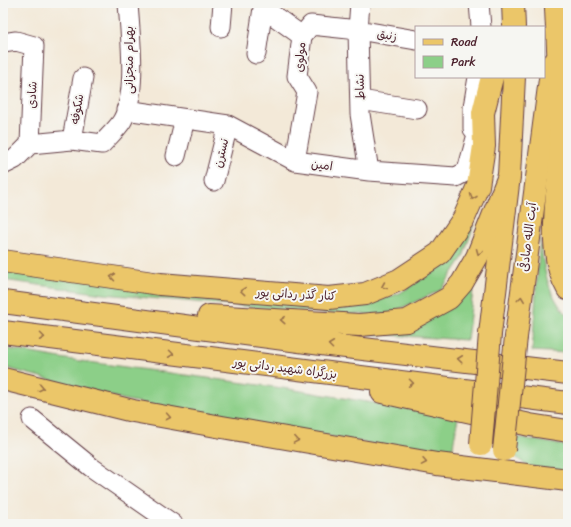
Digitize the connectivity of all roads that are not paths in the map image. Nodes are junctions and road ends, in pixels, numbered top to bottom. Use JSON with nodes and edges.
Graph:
{"nodes":[{"id":1,"x":128,"y":3,"type":"edge"},
{"id":2,"x":223,"y":3,"type":"edge"},
{"id":3,"x":360,"y":3,"type":"edge"},
{"id":4,"x":479,"y":3,"type":"edge"},
{"id":5,"x":556,"y":5,"type":"edge"},
{"id":6,"x":481,"y":26,"type":"edge"},
{"id":7,"x":221,"y":27,"type":"dead end"},
{"id":8,"x":358,"y":30,"type":"junction"},
{"id":9,"x":302,"y":36,"type":"junction"},
{"id":10,"x":415,"y":40,"type":"edge"},
{"id":11,"x":3,"y":43,"type":"edge"},
{"id":12,"x":256,"y":54,"type":"dead end"},
{"id":13,"x":83,"y":78,"type":"dead end"},
{"id":14,"x":478,"y":78,"type":"edge"},
{"id":15,"x":492,"y":78,"type":"edge"},
{"id":16,"x":514,"y":78,"type":"edge"},
{"id":17,"x":360,"y":100,"type":"junction"},
{"id":18,"x":417,"y":109,"type":"dead end"},
{"id":19,"x":126,"y":110,"type":"junction"},
{"id":20,"x":483,"y":113,"type":"junction"},
{"id":21,"x":185,"y":119,"type":"junction"},
{"id":22,"x":228,"y":125,"type":"junction"},
{"id":23,"x":72,"y":140,"type":"junction"},
{"id":24,"x":30,"y":144,"type":"junction"},
{"id":25,"x":176,"y":156,"type":"dead end"},
{"id":26,"x":295,"y":161,"type":"junction"},
{"id":27,"x":3,"y":165,"type":"edge"},
{"id":28,"x":370,"y":171,"type":"junction"},
{"id":29,"x":467,"y":171,"type":"junction"},
{"id":30,"x":509,"y":176,"type":"junction"},
{"id":31,"x":214,"y":181,"type":"dead end"},
{"id":32,"x":3,"y":261,"type":"edge"},
{"id":33,"x":568,"y":288,"type":"edge"},
{"id":34,"x":3,"y":302,"type":"edge"},
{"id":35,"x":30,"y":305,"type":"junction"},
{"id":36,"x":3,"y":332,"type":"edge"},
{"id":37,"x":269,"y":366,"type":"junction"},
{"id":38,"x":568,"y":373,"type":"edge"},
{"id":39,"x":3,"y":379,"type":"edge"},
{"id":40,"x":568,"y":403,"type":"edge"},
{"id":41,"x":32,"y":419,"type":"dead end"},
{"id":42,"x":568,"y":431,"type":"edge"},
{"id":43,"x":479,"y":469,"type":"junction"},
{"id":44,"x":502,"y":472,"type":"junction"},
{"id":45,"x":568,"y":480,"type":"edge"},
{"id":46,"x":173,"y":524,"type":"edge"}],
"edges":[{"from":1,"to":19,"type":"street","name":"بهرام منجزانی"},
{"from":2,"to":7,"type":"street"},
{"from":3,"to":8,"type":"street","name":"نشاط"},
{"from":4,"to":6,"type":"street"},
{"from":5,"to":33,"type":"main road"},
{"from":44,"to":5,"type":"main road","name":"آیت الله صادقی","one_way":true,"bridge":true},
{"from":8,"to":9,"type":"street","name":"مولوی"},
{"from":8,"to":10,"type":"street","name":"زنبق"},
{"from":8,"to":17,"type":"street","name":"نشاط"},
{"from":9,"to":12,"type":"street"},
{"from":9,"to":26,"type":"street","name":"مولوی"},
{"from":11,"to":24,"type":"street","name":"شادی"},
{"from":13,"to":23,"type":"street","name":"شکوفه"},
{"from":14,"to":29,"type":"street"},
{"from":15,"to":20,"type":"main road","name":"کنار گذر ردانی پور"},
{"from":16,"to":30,"type":"main road"},
{"from":17,"to":18,"type":"street"},
{"from":17,"to":28,"type":"street","name":"نشاط"},
{"from":19,"to":21,"type":"street","name":"امین"},
{"from":19,"to":23,"type":"street","name":"بهرام منجزانی"},
{"from":20,"to":29,"type":"street"},
{"from":20,"to":32,"type":"main road","name":"کنار گذر ردانی پور","one_way":true},
{"from":21,"to":22,"type":"street","name":"امین"},
{"from":21,"to":25,"type":"street"},
{"from":22,"to":26,"type":"street","name":"امین"},
{"from":22,"to":31,"type":"street","name":"نسترن"},
{"from":23,"to":24,"type":"street","name":"بهرام منجزانی"},
{"from":24,"to":27,"type":"street"},
{"from":26,"to":28,"type":"street","name":"امین"},
{"from":28,"to":29,"type":"street","name":"امین"},
{"from":30,"to":35,"type":"main road","one_way":true},
{"from":30,"to":43,"type":"main road","bridge":true},
{"from":34,"to":35,"type":"main road"},
{"from":38,"to":35,"type":"main road","one_way":true},
{"from":36,"to":37,"type":"main road","name":"بزرگراه شهید ردانی پور","one_way":true},
{"from":37,"to":40,"type":"main road","name":"بزرگراه شهید ردانی پور","one_way":true},
{"from":37,"to":42,"type":"main road"},
{"from":39,"to":43,"type":"main road","one_way":true},
{"from":41,"to":46,"type":"street"},
{"from":43,"to":44,"type":"main road"},
{"from":44,"to":45,"type":"main road"}]}
